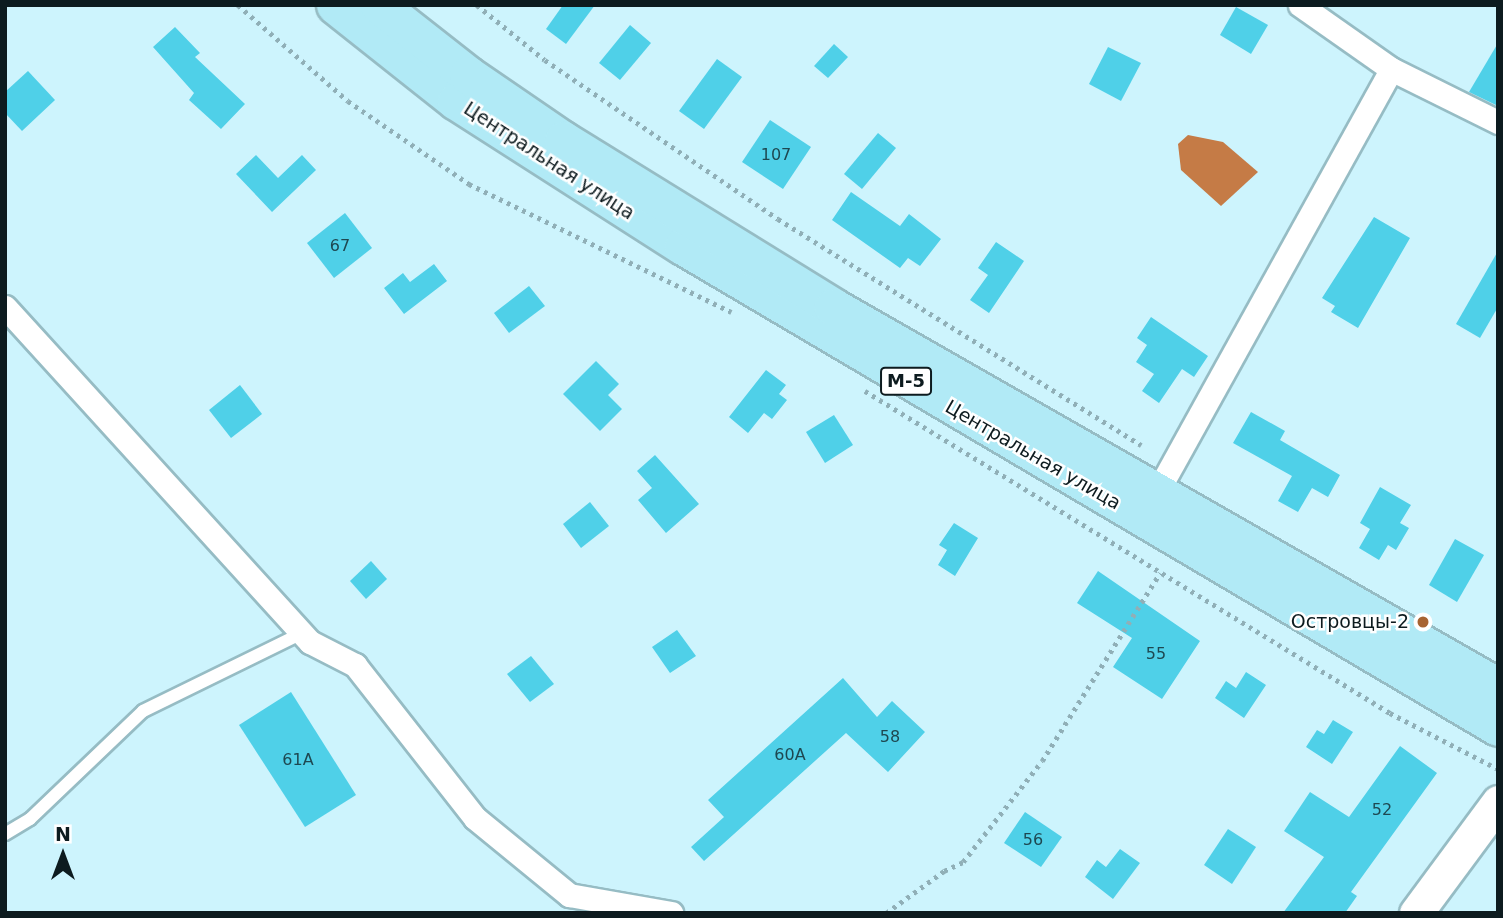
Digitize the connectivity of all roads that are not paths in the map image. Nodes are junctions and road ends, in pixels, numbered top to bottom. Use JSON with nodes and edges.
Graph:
{"nodes":[{"id":1,"x":335,"y":5,"type":"edge"},
{"id":2,"x":380,"y":5,"type":"edge"},
{"id":3,"x":1300,"y":5,"type":"edge"},
{"id":4,"x":1391,"y":69,"type":"junction"},
{"id":5,"x":1498,"y":122,"type":"edge"},
{"id":6,"x":5,"y":307,"type":"edge"},
{"id":7,"x":1157,"y":492,"type":"junction"},
{"id":8,"x":302,"y":633,"type":"junction"},
{"id":9,"x":1498,"y":687,"type":"edge"},
{"id":10,"x":1498,"y":727,"type":"edge"},
{"id":11,"x":1495,"y":812,"type":"edge"},
{"id":12,"x":5,"y":834,"type":"edge"},
{"id":13,"x":671,"y":913,"type":"edge"},
{"id":14,"x":1416,"y":913,"type":"edge"}],
"edges":[{"from":1,"to":10,"type":"main road","name":"Центральная улица","number":"М-5"},
{"from":2,"to":7,"type":"main road","name":"Центральная улица","number":"М-5"},
{"from":3,"to":4,"type":"street"},
{"from":4,"to":5,"type":"street"},
{"from":4,"to":7,"type":"street"},
{"from":6,"to":8,"type":"street"},
{"from":7,"to":9,"type":"main road","name":"Центральная улица","number":"М-5"},
{"from":8,"to":12,"type":"lane"},
{"from":8,"to":13,"type":"street"},
{"from":11,"to":14,"type":"main road"}]}
